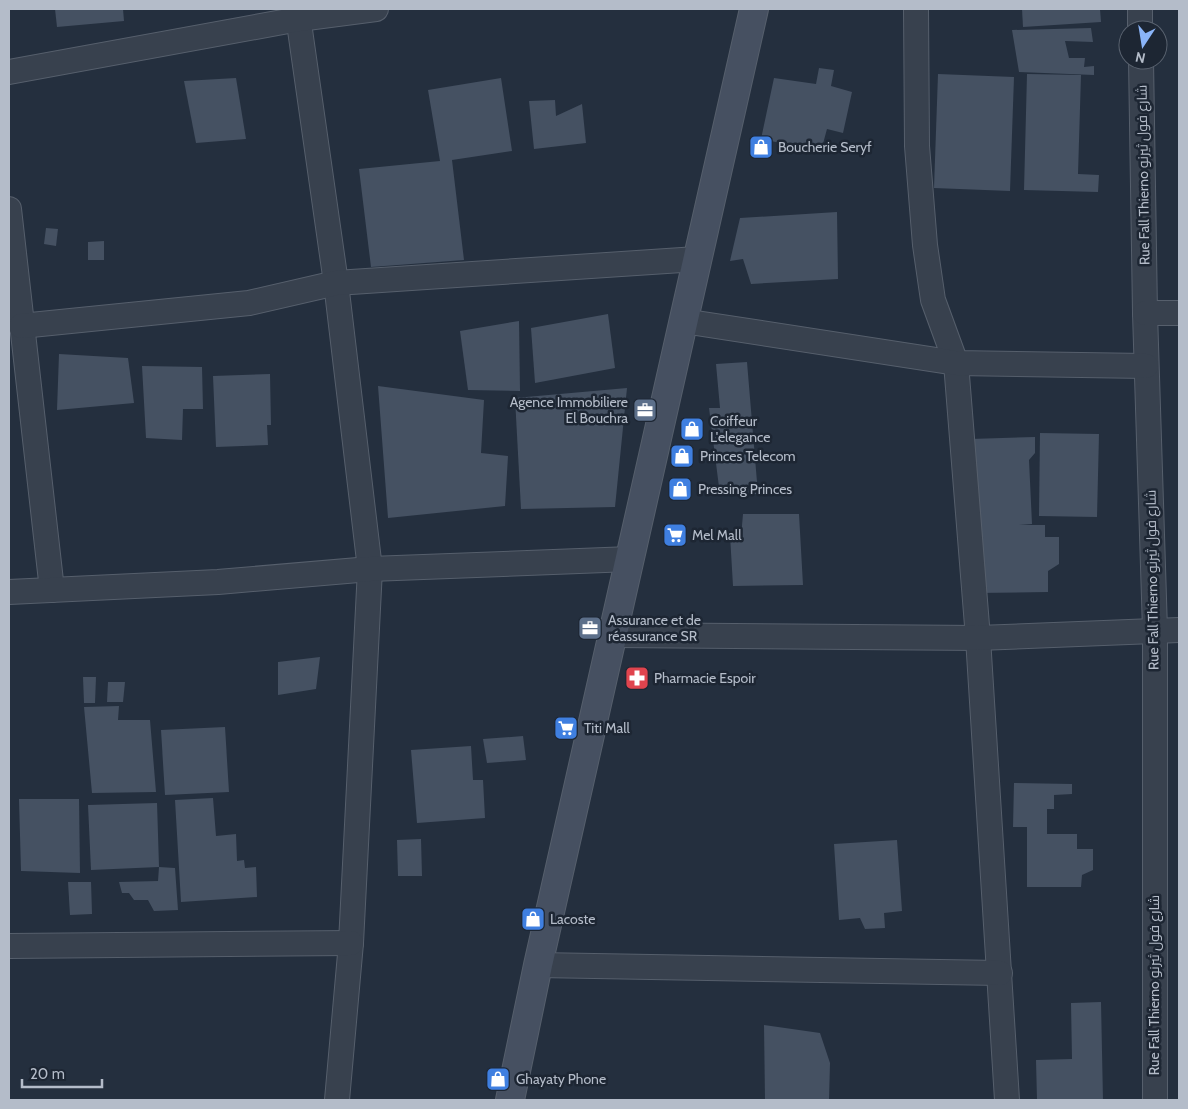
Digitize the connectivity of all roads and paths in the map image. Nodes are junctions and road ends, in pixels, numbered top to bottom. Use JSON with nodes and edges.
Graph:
{"nodes":[{"id":1,"x":376,"y":9,"type":"edge"},
{"id":2,"x":754,"y":9,"type":"edge"},
{"id":3,"x":916,"y":9,"type":"edge"},
{"id":4,"x":298,"y":14,"type":"edge"},
{"id":5,"x":1141,"y":70,"type":"edge"},
{"id":6,"x":9,"y":72,"type":"edge"},
{"id":7,"x":9,"y":209,"type":"edge"},
{"id":8,"x":697,"y":259,"type":"junction"},
{"id":9,"x":336,"y":282,"type":"junction"},
{"id":10,"x":1145,"y":313,"type":"junction"},
{"id":11,"x":1179,"y":313,"type":"edge"},
{"id":12,"x":683,"y":321,"type":"junction"},
{"id":13,"x":21,"y":326,"type":"junction"},
{"id":14,"x":956,"y":362,"type":"junction"},
{"id":15,"x":1146,"y":366,"type":"junction"},
{"id":16,"x":631,"y":559,"type":"junction"},
{"id":17,"x":370,"y":569,"type":"junction"},
{"id":18,"x":52,"y":590,"type":"junction"},
{"id":19,"x":9,"y":592,"type":"edge"},
{"id":20,"x":1155,"y":630,"type":"junction"},
{"id":21,"x":1179,"y":630,"type":"edge"},
{"id":22,"x":614,"y":635,"type":"junction"},
{"id":23,"x":978,"y":638,"type":"junction"},
{"id":24,"x":351,"y":943,"type":"junction"},
{"id":25,"x":9,"y":946,"type":"edge"},
{"id":26,"x":538,"y":965,"type":"junction"},
{"id":27,"x":1000,"y":973,"type":"junction"},
{"id":28,"x":337,"y":1100,"type":"edge"},
{"id":29,"x":510,"y":1100,"type":"edge"},
{"id":30,"x":1006,"y":1100,"type":"edge"},
{"id":31,"x":1155,"y":1100,"type":"edge"}],
"edges":[{"from":1,"to":4,"type":"street"},
{"from":2,"to":8,"type":"street"},
{"from":3,"to":14,"type":"street"},
{"from":4,"to":6,"type":"street"},
{"from":4,"to":9,"type":"street"},
{"from":5,"to":10,"type":"street","name":"Rue Fall Thierno شارع فول ثيرنو"},
{"from":7,"to":13,"type":"street"},
{"from":8,"to":9,"type":"street"},
{"from":8,"to":12,"type":"street"},
{"from":9,"to":13,"type":"street"},
{"from":9,"to":17,"type":"street"},
{"from":10,"to":11,"type":"street"},
{"from":10,"to":15,"type":"street","name":"Rue Fall Thierno شارع فول ثيرنو"},
{"from":12,"to":14,"type":"street"},
{"from":12,"to":16,"type":"street"},
{"from":13,"to":18,"type":"street"},
{"from":14,"to":15,"type":"street"},
{"from":14,"to":23,"type":"street"},
{"from":15,"to":20,"type":"street","name":"Rue Fall Thierno شارع فول ثيرنو"},
{"from":16,"to":17,"type":"street"},
{"from":16,"to":22,"type":"street"},
{"from":17,"to":18,"type":"street"},
{"from":17,"to":24,"type":"street"},
{"from":18,"to":19,"type":"street"},
{"from":20,"to":21,"type":"street"},
{"from":20,"to":23,"type":"street"},
{"from":20,"to":31,"type":"street","name":"Rue Fall Thierno شارع فول ثيرنو"},
{"from":22,"to":23,"type":"street"},
{"from":22,"to":26,"type":"street"},
{"from":23,"to":27,"type":"street"},
{"from":24,"to":25,"type":"street"},
{"from":24,"to":28,"type":"street"},
{"from":26,"to":27,"type":"street"},
{"from":26,"to":29,"type":"street"},
{"from":27,"to":30,"type":"street"}]}
